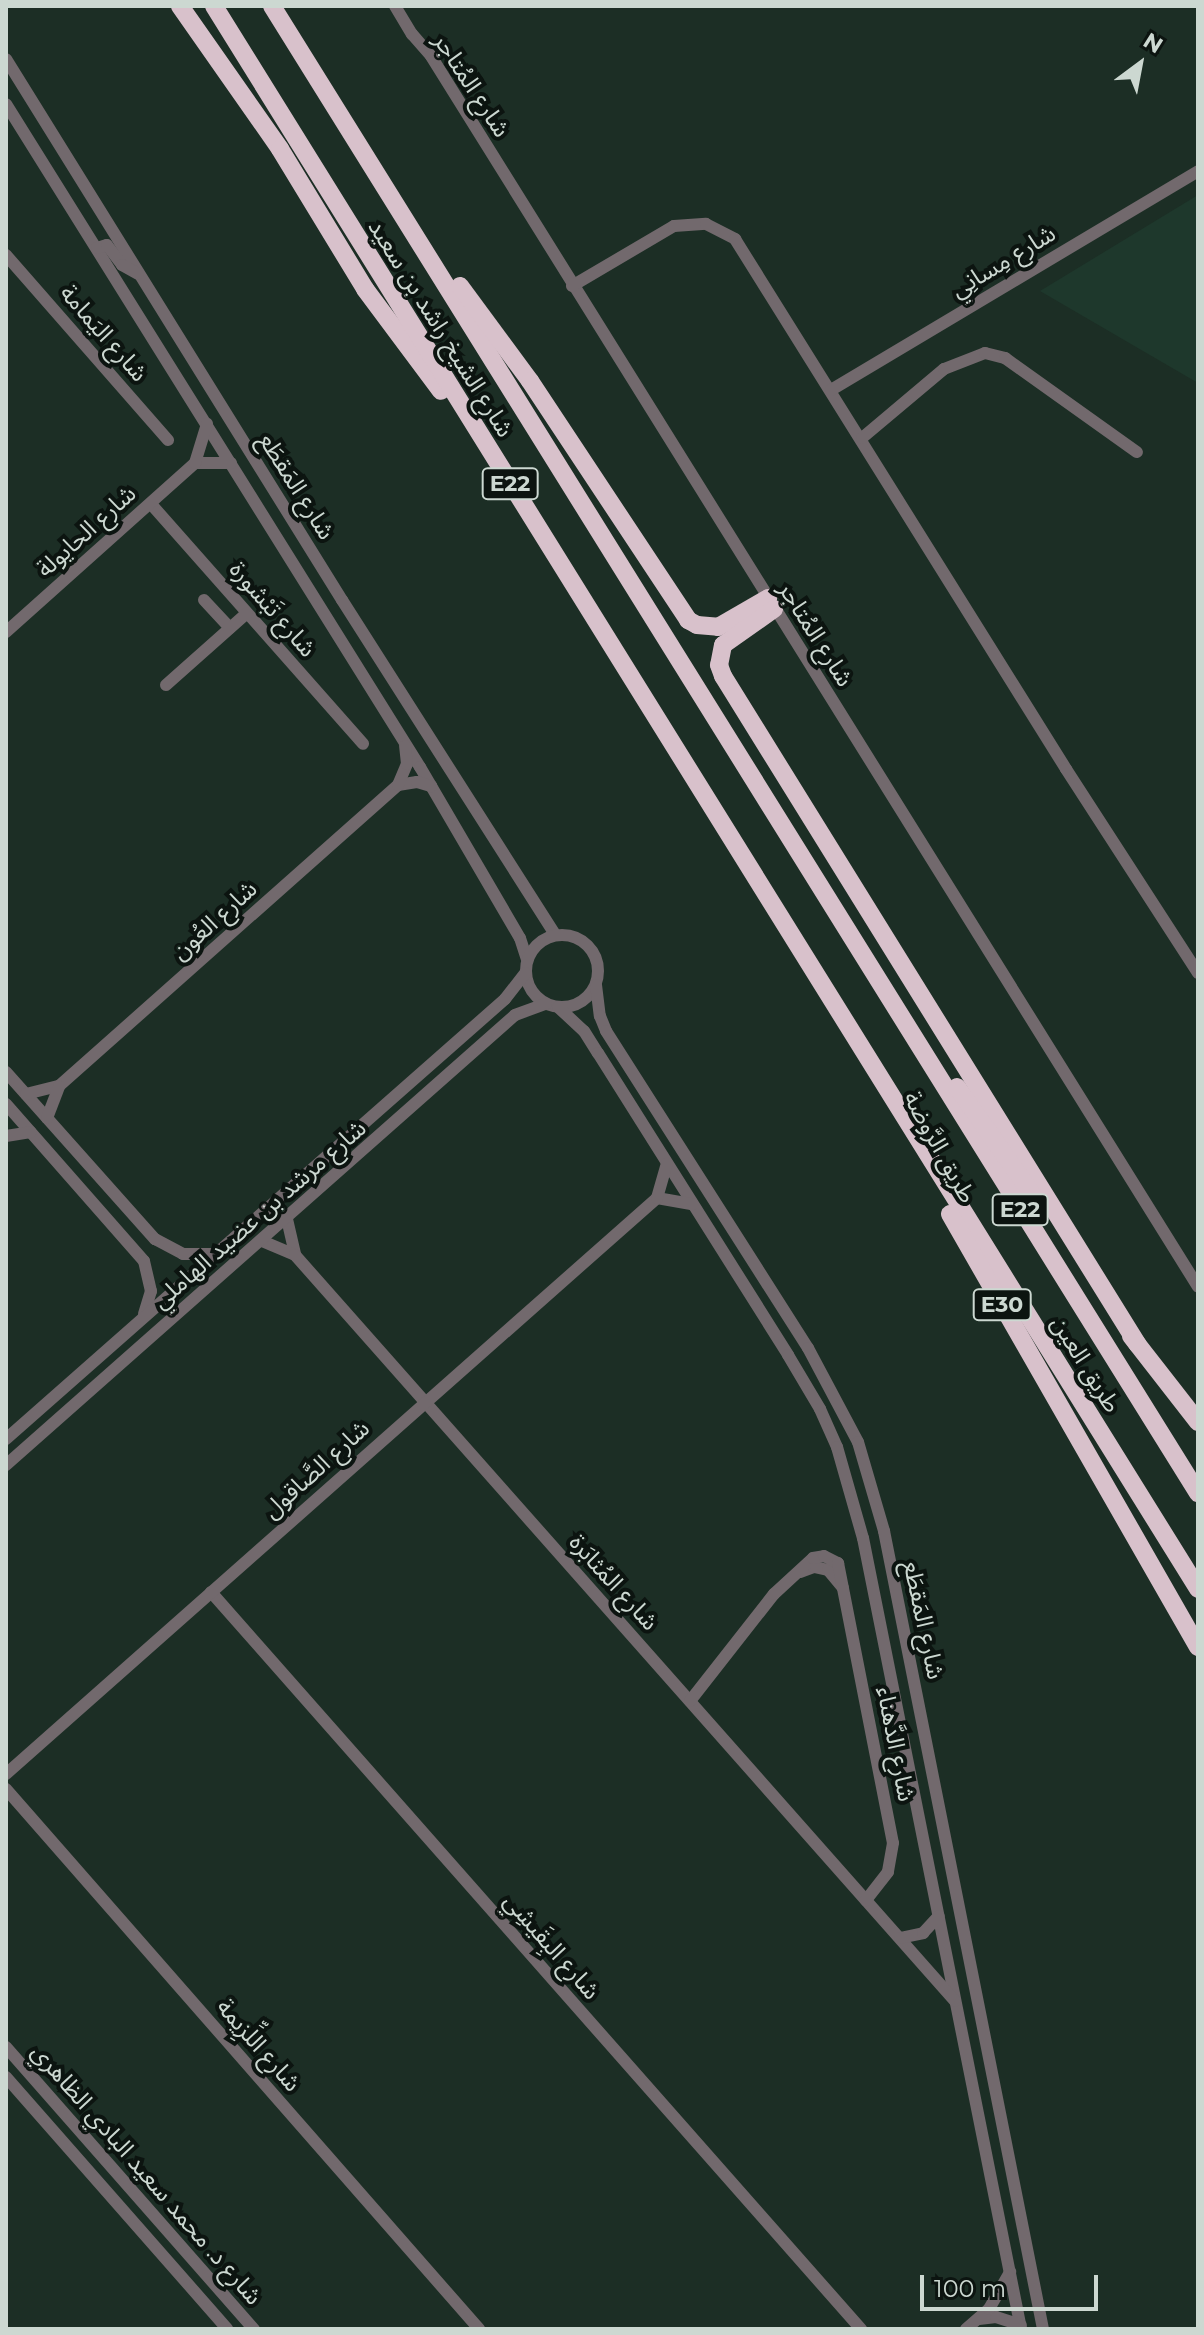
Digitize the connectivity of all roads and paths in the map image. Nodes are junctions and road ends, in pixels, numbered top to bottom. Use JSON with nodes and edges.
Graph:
{"nodes":[{"id":1,"x":180,"y":6,"type":"edge"},
{"id":2,"x":214,"y":6,"type":"edge"},
{"id":3,"x":272,"y":6,"type":"edge"},
{"id":4,"x":283,"y":6,"type":"edge"},
{"id":5,"x":395,"y":6,"type":"edge"},
{"id":6,"x":6,"y":59,"type":"edge"},
{"id":7,"x":6,"y":104,"type":"edge"},
{"id":8,"x":360,"y":146,"type":"junction"},
{"id":9,"x":1198,"y":171,"type":"edge"},
{"id":10,"x":380,"y":178,"type":"junction"},
{"id":11,"x":97,"y":248,"type":"junction"},
{"id":12,"x":6,"y":255,"type":"edge"},
{"id":13,"x":141,"y":276,"type":"junction"},
{"id":14,"x":572,"y":286,"type":"junction"},
{"id":15,"x":831,"y":390,"type":"junction"},
{"id":16,"x":207,"y":424,"type":"junction"},
{"id":17,"x":478,"y":433,"type":"junction"},
{"id":18,"x":862,"y":438,"type":"junction"},
{"id":19,"x":168,"y":440,"type":"dead end"},
{"id":20,"x":1137,"y":452,"type":"dead end"},
{"id":21,"x":195,"y":463,"type":"junction"},
{"id":22,"x":231,"y":463,"type":"junction"},
{"id":23,"x":246,"y":487,"type":"junction"},
{"id":24,"x":151,"y":504,"type":"junction"},
{"id":25,"x":204,"y":600,"type":"dead end"},
{"id":26,"x":342,"y":600,"type":"junction"},
{"id":27,"x":771,"y":604,"type":"junction"},
{"id":28,"x":247,"y":613,"type":"junction"},
{"id":29,"x":230,"y":628,"type":"junction"},
{"id":30,"x":6,"y":632,"type":"edge"},
{"id":31,"x":166,"y":685,"type":"dead end"},
{"id":32,"x":405,"y":743,"type":"junction"},
{"id":33,"x":363,"y":744,"type":"dead end"},
{"id":34,"x":398,"y":785,"type":"junction"},
{"id":35,"x":431,"y":786,"type":"junction"},
{"id":36,"x":844,"y":926,"type":"junction"},
{"id":37,"x":555,"y":934,"type":"junction"},
{"id":38,"x":807,"y":961,"type":"junction"},
{"id":39,"x":526,"y":967,"type":"junction"},
{"id":40,"x":1198,"y":973,"type":"edge"},
{"id":41,"x":596,"y":985,"type":"junction"},
{"id":42,"x":552,"y":1005,"type":"junction"},
{"id":43,"x":6,"y":1072,"type":"edge"},
{"id":44,"x":59,"y":1086,"type":"junction"},
{"id":45,"x":26,"y":1094,"type":"junction"},
{"id":46,"x":7,"y":1109,"type":"edge"},
{"id":47,"x":47,"y":1118,"type":"junction"},
{"id":48,"x":31,"y":1132,"type":"junction"},
{"id":49,"x":6,"y":1136,"type":"edge"},
{"id":50,"x":667,"y":1163,"type":"junction"},
{"id":51,"x":657,"y":1198,"type":"junction"},
{"id":52,"x":692,"y":1204,"type":"junction"},
{"id":53,"x":287,"y":1219,"type":"junction"},
{"id":54,"x":141,"y":1225,"type":"junction"},
{"id":55,"x":126,"y":1239,"type":"junction"},
{"id":56,"x":262,"y":1241,"type":"junction"},
{"id":57,"x":215,"y":1254,"type":"junction"},
{"id":58,"x":295,"y":1255,"type":"junction"},
{"id":59,"x":1198,"y":1287,"type":"edge"},
{"id":60,"x":141,"y":1320,"type":"junction"},
{"id":61,"x":1138,"y":1345,"type":"junction"},
{"id":62,"x":424,"y":1401,"type":"junction"},
{"id":63,"x":1198,"y":1422,"type":"edge"},
{"id":64,"x":6,"y":1439,"type":"edge"},
{"id":65,"x":6,"y":1465,"type":"edge"},
{"id":66,"x":1198,"y":1493,"type":"edge"},
{"id":67,"x":1198,"y":1589,"type":"edge"},
{"id":68,"x":211,"y":1592,"type":"junction"},
{"id":69,"x":1198,"y":1647,"type":"edge"},
{"id":70,"x":690,"y":1701,"type":"junction"},
{"id":71,"x":903,"y":1736,"type":"junction"},
{"id":72,"x":926,"y":1737,"type":"junction"},
{"id":73,"x":6,"y":1774,"type":"edge"},
{"id":74,"x":6,"y":1789,"type":"edge"},
{"id":75,"x":866,"y":1900,"type":"junction"},
{"id":76,"x":939,"y":1916,"type":"junction"},
{"id":77,"x":900,"y":1938,"type":"junction"},
{"id":78,"x":957,"y":2004,"type":"junction"},
{"id":79,"x":6,"y":2047,"type":"edge"},
{"id":80,"x":6,"y":2077,"type":"edge"},
{"id":81,"x":987,"y":2156,"type":"junction"},
{"id":82,"x":1012,"y":2166,"type":"junction"},
{"id":83,"x":1010,"y":2272,"type":"junction"},
{"id":84,"x":979,"y":2319,"type":"junction"},
{"id":85,"x":1021,"y":2327,"type":"edge"},
{"id":86,"x":227,"y":2329,"type":"edge"},
{"id":87,"x":254,"y":2329,"type":"edge"},
{"id":88,"x":479,"y":2329,"type":"edge"},
{"id":89,"x":861,"y":2329,"type":"edge"},
{"id":90,"x":966,"y":2329,"type":"edge"},
{"id":91,"x":1043,"y":2329,"type":"edge"}],
"edges":[{"from":1,"to":17,"type":"highway"},
{"from":2,"to":17,"type":"highway","name":"شارع الشيخ راشد بن سعيد","number":"E22"},
{"from":3,"to":8,"type":"highway","name":"شارع الشيخ راشد بن سعيد","number":"E22"},
{"from":4,"to":8,"type":"highway"},
{"from":5,"to":14,"type":"street","name":"شارع المُتاجر"},
{"from":6,"to":13,"type":"street","name":"شارع المَقطَع"},
{"from":7,"to":11,"type":"street","name":"شارع المَقطَع"},
{"from":8,"to":10,"type":"highway","name":"شارع الشيخ راشد بن سعيد","number":"E22"},
{"from":9,"to":15,"type":"street","name":"شارع مِسانِي"},
{"from":10,"to":27,"type":"highway"},
{"from":10,"to":36,"type":"highway","name":"شارع الشيخ راشد بن سعيد","number":"E22"},
{"from":11,"to":13,"type":"street"},
{"from":11,"to":16,"type":"street","name":"شارع المَقطَع"},
{"from":12,"to":19,"type":"street","name":"شارع اليَمامة"},
{"from":13,"to":26,"type":"street","name":"شارع المَقطَع"},
{"from":14,"to":15,"type":"street"},
{"from":14,"to":27,"type":"street","name":"شارع المُتاجر"},
{"from":15,"to":18,"type":"street"},
{"from":16,"to":21,"type":"street","name":"شارع الحايولة"},
{"from":16,"to":22,"type":"street","name":"شارع المَقطَع"},
{"from":17,"to":38,"type":"highway","name":"شارع الشيخ راشد بن سعيد","number":"E22"},
{"from":18,"to":20,"type":"street"},
{"from":18,"to":40,"type":"street"},
{"from":21,"to":22,"type":"street"},
{"from":21,"to":24,"type":"street","name":"شارع الحايولة"},
{"from":22,"to":23,"type":"street","name":"شارع المَقطَع"},
{"from":23,"to":26,"type":"street"},
{"from":23,"to":32,"type":"street","name":"شارع المَقطَع"},
{"from":24,"to":28,"type":"street","name":"شارع تَبْشورة"},
{"from":24,"to":30,"type":"street","name":"شارع الحايولة"},
{"from":25,"to":29,"type":"street"},
{"from":26,"to":37,"type":"street","name":"شارع المَقطَع"},
{"from":27,"to":59,"type":"street","name":"شارع المُتاجر"},
{"from":27,"to":61,"type":"highway"},
{"from":28,"to":29,"type":"street"},
{"from":28,"to":33,"type":"street","name":"شارع تَبْشورة"},
{"from":29,"to":31,"type":"street"},
{"from":32,"to":34,"type":"street"},
{"from":32,"to":35,"type":"street","name":"شارع المَقطَع"},
{"from":34,"to":35,"type":"street"},
{"from":34,"to":44,"type":"street","name":"شارع العُون"},
{"from":35,"to":39,"type":"street","name":"شارع المَقطَع"},
{"from":36,"to":61,"type":"highway","name":"طريق الرَّوضة"},
{"from":36,"to":66,"type":"highway","name":"طريق العين","number":"E22"},
{"from":37,"to":39,"type":"street"},
{"from":37,"to":41,"type":"street"},
{"from":38,"to":67,"type":"highway","name":"طريق العين","number":"E22"},
{"from":38,"to":69,"type":"highway","name":"طريق الرَّوضة","number":"E30"},
{"from":39,"to":42,"type":"street"},
{"from":39,"to":57,"type":"street","name":"شارع مرشد بن عضيد الهاملي"},
{"from":41,"to":42,"type":"street"},
{"from":41,"to":72,"type":"street","name":"شارع المَقطَع"},
{"from":42,"to":50,"type":"street","name":"شارع المَقطَع"},
{"from":42,"to":53,"type":"street","name":"شارع مرشد بن عضيد الهاملي"},
{"from":43,"to":45,"type":"street"},
{"from":44,"to":45,"type":"street","name":"شارع العُون"},
{"from":44,"to":47,"type":"street","name":"شارع العُون"},
{"from":45,"to":47,"type":"street"},
{"from":46,"to":48,"type":"street"},
{"from":47,"to":54,"type":"street"},
{"from":48,"to":49,"type":"street"},
{"from":48,"to":55,"type":"street"},
{"from":50,"to":51,"type":"street"},
{"from":50,"to":52,"type":"street","name":"شارع المَقطَع"},
{"from":51,"to":52,"type":"street"},
{"from":51,"to":62,"type":"street","name":"شارع الصَّاقول"},
{"from":52,"to":71,"type":"street","name":"شارع المَقطَع"},
{"from":53,"to":56,"type":"street","name":"شارع مرشد بن عضيد الهاملي"},
{"from":53,"to":58,"type":"street","name":"شارع المُثابَرة"},
{"from":54,"to":55,"type":"street"},
{"from":54,"to":57,"type":"street"},
{"from":55,"to":60,"type":"street"},
{"from":56,"to":58,"type":"street","name":"شارع المُثابَرة"},
{"from":56,"to":65,"type":"street","name":"شارع مرشد بن عضيد الهاملي"},
{"from":57,"to":60,"type":"street","name":"شارع مرشد بن عضيد الهاملي"},
{"from":58,"to":62,"type":"street","name":"شارع المُثابَرة"},
{"from":60,"to":64,"type":"street","name":"شارع مرشد بن عضيد الهاملي"},
{"from":61,"to":63,"type":"highway","name":"طريق الرَّوضة"},
{"from":62,"to":68,"type":"street","name":"شارع الصَّاقول"},
{"from":62,"to":70,"type":"street","name":"شارع المُثابَرة"},
{"from":68,"to":73,"type":"street","name":"شارع الصَّاقول"},
{"from":68,"to":89,"type":"street","name":"شارع البِقَيشِي"},
{"from":70,"to":75,"type":"street","name":"شارع المُثابَرة"},
{"from":70,"to":75,"type":"street","name":"شارع الدَّهناء"},
{"from":71,"to":72,"type":"street"},
{"from":71,"to":76,"type":"street","name":"شارع المَقطَع"},
{"from":72,"to":82,"type":"street","name":"شارع المَقطَع"},
{"from":74,"to":88,"type":"street","name":"شارع اللِّزِيمة"},
{"from":75,"to":77,"type":"street","name":"شارع المُثابَرة"},
{"from":76,"to":77,"type":"street"},
{"from":76,"to":78,"type":"street","name":"شارع المَقطَع"},
{"from":77,"to":78,"type":"street","name":"شارع المُثابَرة"},
{"from":78,"to":81,"type":"street","name":"شارع المَقطَع"},
{"from":79,"to":87,"type":"street","name":"شارع د. محمد سعيد البادي الظاهري"},
{"from":80,"to":86,"type":"street","name":"شارع د. محمد سعيد البادي الظاهري"},
{"from":81,"to":82,"type":"street"},
{"from":81,"to":83,"type":"street","name":"شارع المَقطَع"},
{"from":82,"to":91,"type":"street","name":"شارع المَقطَع"},
{"from":83,"to":84,"type":"street"},
{"from":83,"to":85,"type":"street","name":"شارع المَقطَع"},
{"from":84,"to":85,"type":"street"},
{"from":84,"to":90,"type":"street"}]}
